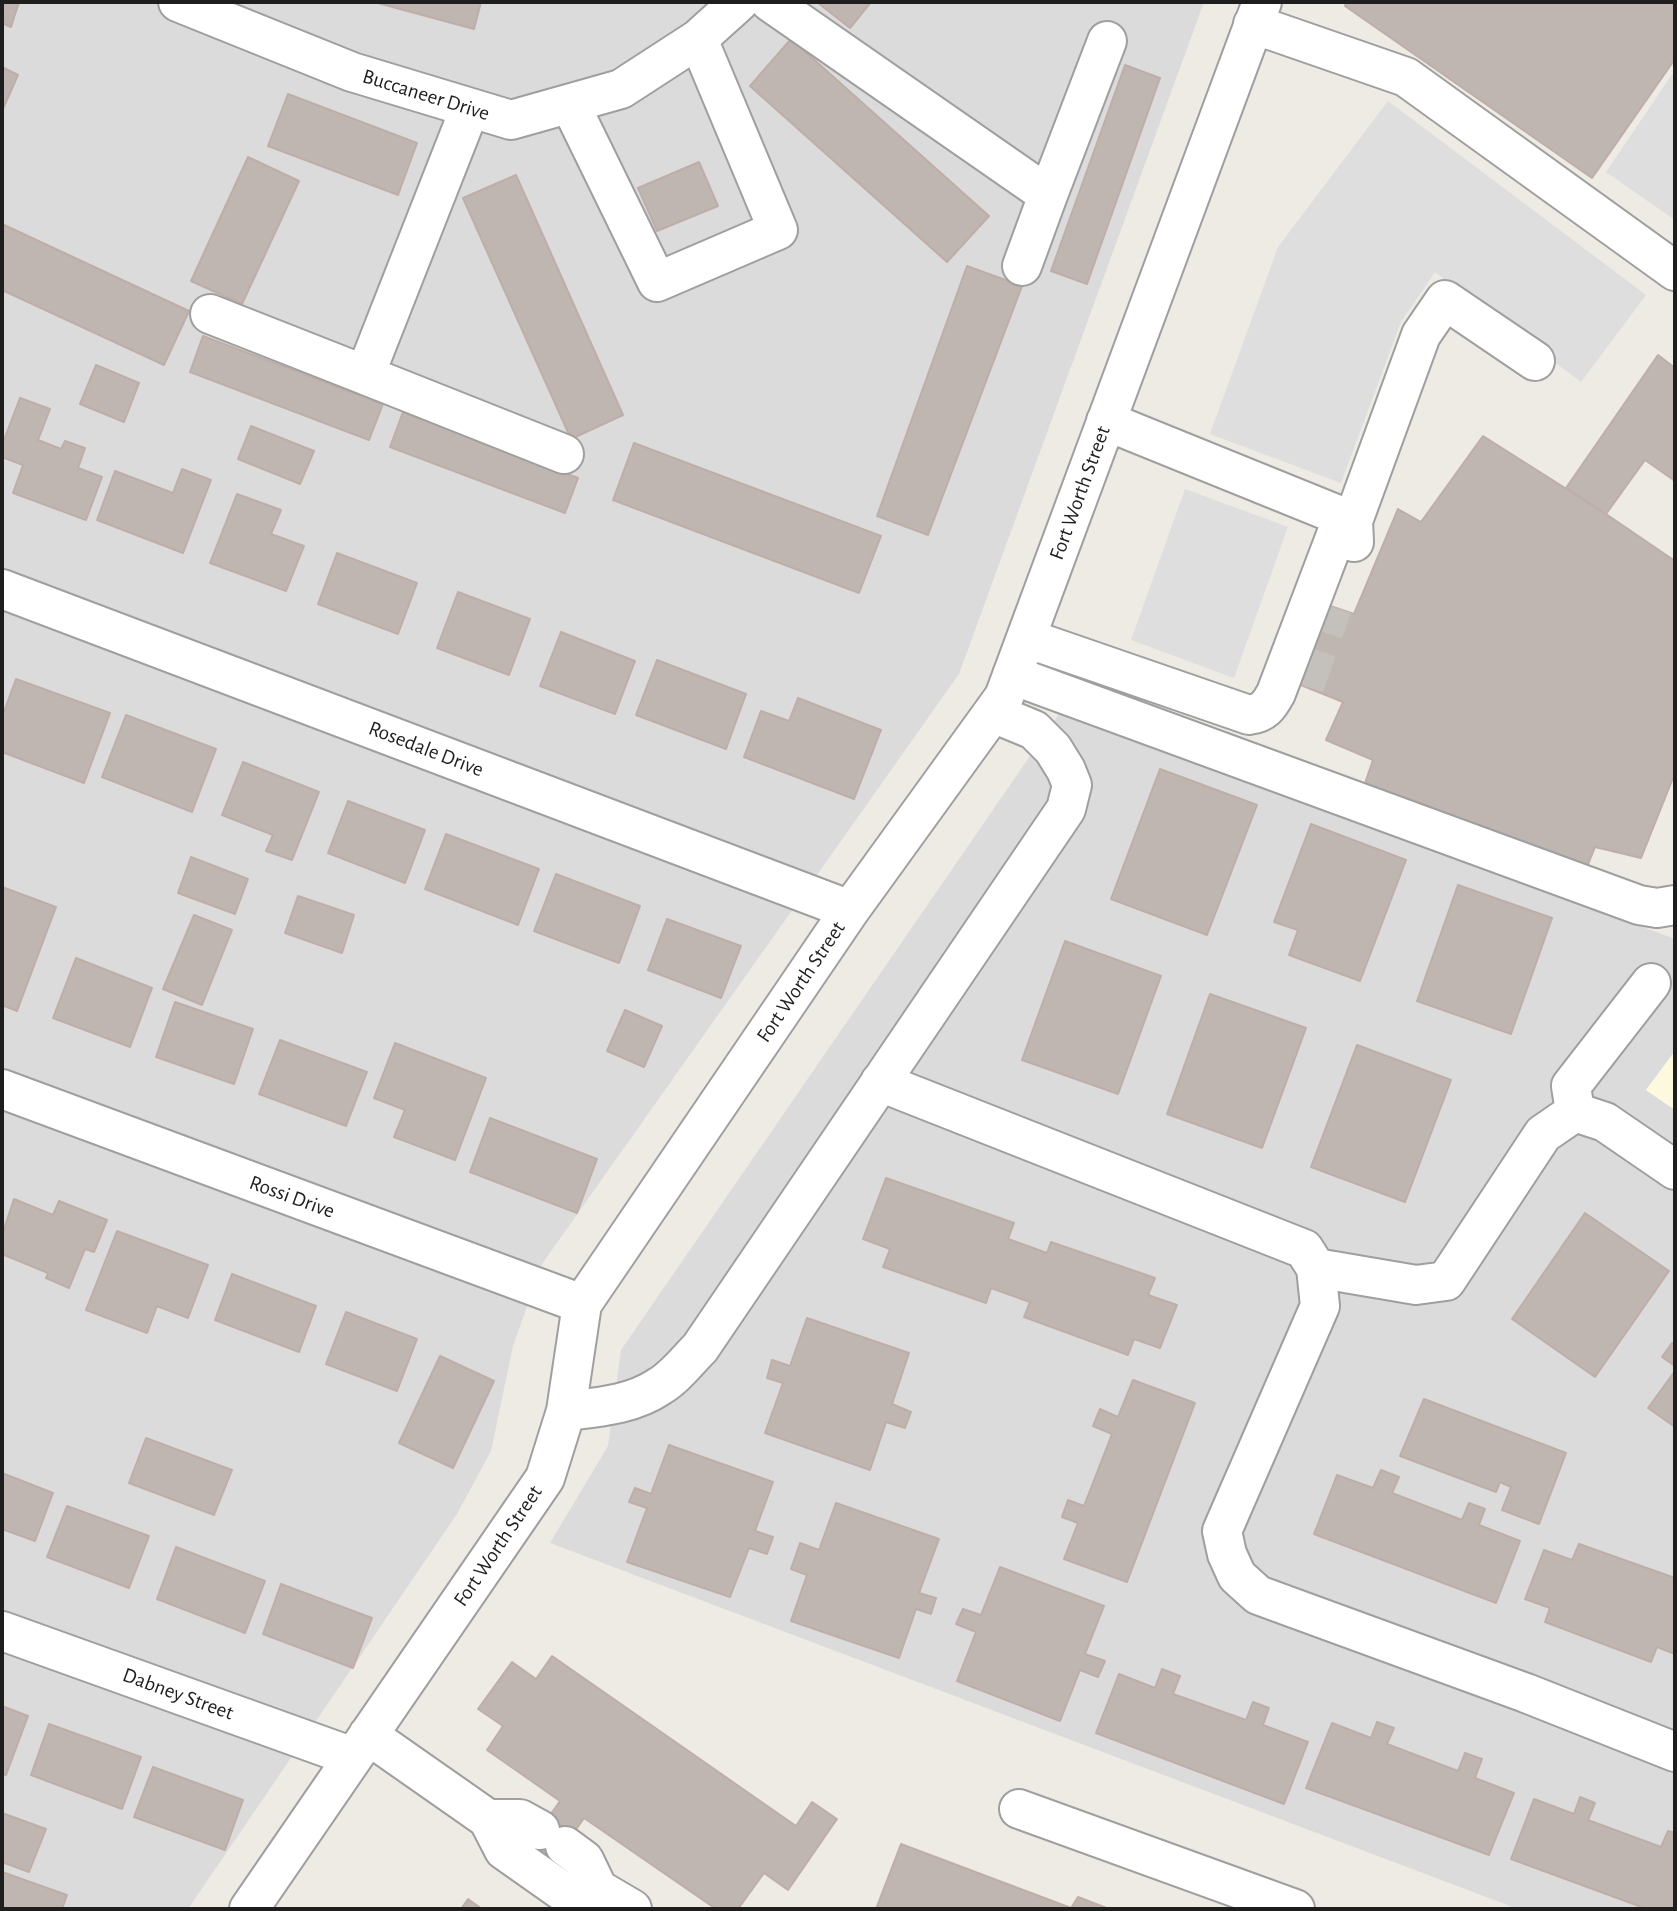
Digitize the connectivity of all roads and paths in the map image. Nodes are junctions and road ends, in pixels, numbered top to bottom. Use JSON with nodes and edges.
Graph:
{"nodes":[{"id":1,"x":178,"y":2,"type":"edge"},
{"id":2,"x":739,"y":2,"type":"edge"},
{"id":3,"x":770,"y":2,"type":"edge"},
{"id":4,"x":1257,"y":13,"type":"edge"},
{"id":5,"x":698,"y":39,"type":"junction"},
{"id":6,"x":1107,"y":41,"type":"dead end"},
{"id":7,"x":570,"y":104,"type":"junction"},
{"id":8,"x":470,"y":108,"type":"junction"},
{"id":9,"x":1048,"y":195,"type":"junction"},
{"id":10,"x":1022,"y":266,"type":"dead end"},
{"id":11,"x":1675,"y":271,"type":"edge"},
{"id":12,"x":210,"y":314,"type":"dead end"},
{"id":13,"x":1535,"y":361,"type":"dead end"},
{"id":14,"x":365,"y":375,"type":"junction"},
{"id":15,"x":1106,"y":421,"type":"junction"},
{"id":16,"x":564,"y":454,"type":"dead end"},
{"id":17,"x":1353,"y":521,"type":"junction"},
{"id":18,"x":2,"y":589,"type":"edge"},
{"id":19,"x":1334,"y":607,"type":"tunnel mouth"},
{"id":20,"x":1026,"y":638,"type":"junction"},
{"id":21,"x":1012,"y":676,"type":"junction"},
{"id":22,"x":1305,"y":686,"type":"tunnel mouth"},
{"id":23,"x":993,"y":713,"type":"junction"},
{"id":24,"x":1259,"y":714,"type":"junction"},
{"id":25,"x":1675,"y":905,"type":"edge"},
{"id":26,"x":850,"y":909,"type":"junction"},
{"id":27,"x":1651,"y":983,"type":"dead end"},
{"id":28,"x":880,"y":1082,"type":"junction"},
{"id":29,"x":2,"y":1089,"type":"edge"},
{"id":30,"x":1575,"y":1112,"type":"junction"},
{"id":31,"x":1675,"y":1170,"type":"edge"},
{"id":32,"x":1316,"y":1268,"type":"junction"},
{"id":33,"x":582,"y":1304,"type":"junction"},
{"id":34,"x":566,"y":1411,"type":"junction"},
{"id":35,"x":2,"y":1631,"type":"edge"},
{"id":36,"x":361,"y":1746,"type":"junction"},
{"id":37,"x":1675,"y":1752,"type":"edge"},
{"id":38,"x":1019,"y":1809,"type":"dead end"},
{"id":39,"x":488,"y":1819,"type":"junction"},
{"id":40,"x":598,"y":1889,"type":"junction"},
{"id":41,"x":249,"y":1909,"type":"edge"},
{"id":42,"x":632,"y":1909,"type":"edge"},
{"id":43,"x":1295,"y":1909,"type":"edge"}],
"edges":[{"from":1,"to":8,"type":"street","name":"Buccaneer Drive"},
{"from":2,"to":5,"type":"street","name":"Buccaneer Drive"},
{"from":3,"to":9,"type":"street"},
{"from":4,"to":11,"type":"street"},
{"from":4,"to":15,"type":"street","name":"Fort Worth Street"},
{"from":5,"to":7,"type":"street","name":"Buccaneer Drive"},
{"from":5,"to":7,"type":"street"},
{"from":6,"to":9,"type":"street"},
{"from":7,"to":8,"type":"street","name":"Buccaneer Drive"},
{"from":8,"to":14,"type":"street"},
{"from":9,"to":10,"type":"street"},
{"from":12,"to":14,"type":"street"},
{"from":13,"to":17,"type":"street"},
{"from":14,"to":16,"type":"street"},
{"from":15,"to":17,"type":"street"},
{"from":15,"to":20,"type":"street","name":"Fort Worth Street"},
{"from":17,"to":19,"type":"street"},
{"from":17,"to":24,"type":"street"},
{"from":18,"to":26,"type":"street","name":"Rosedale Drive"},
{"from":20,"to":21,"type":"street","name":"Fort Worth Street"},
{"from":20,"to":24,"type":"street"},
{"from":21,"to":23,"type":"street","name":"Fort Worth Street"},
{"from":21,"to":25,"type":"street"},
{"from":22,"to":24,"type":"street"},
{"from":23,"to":26,"type":"street","name":"Fort Worth Street"},
{"from":23,"to":28,"type":"street"},
{"from":26,"to":33,"type":"street","name":"Fort Worth Street"},
{"from":27,"to":30,"type":"street"},
{"from":28,"to":32,"type":"street"},
{"from":28,"to":34,"type":"street"},
{"from":29,"to":33,"type":"street","name":"Rossi Drive"},
{"from":30,"to":31,"type":"street"},
{"from":30,"to":32,"type":"street"},
{"from":32,"to":37,"type":"street"},
{"from":33,"to":34,"type":"street","name":"Fort Worth Street"},
{"from":34,"to":36,"type":"street","name":"Fort Worth Street"},
{"from":35,"to":36,"type":"street","name":"Dabney Street"},
{"from":36,"to":39,"type":"street","name":"Dabney Street"},
{"from":36,"to":41,"type":"street","name":"Fort Worth Street"},
{"from":38,"to":43,"type":"street"},
{"from":39,"to":40,"type":"street"},
{"from":39,"to":40,"type":"street"},
{"from":40,"to":42,"type":"street"}]}
